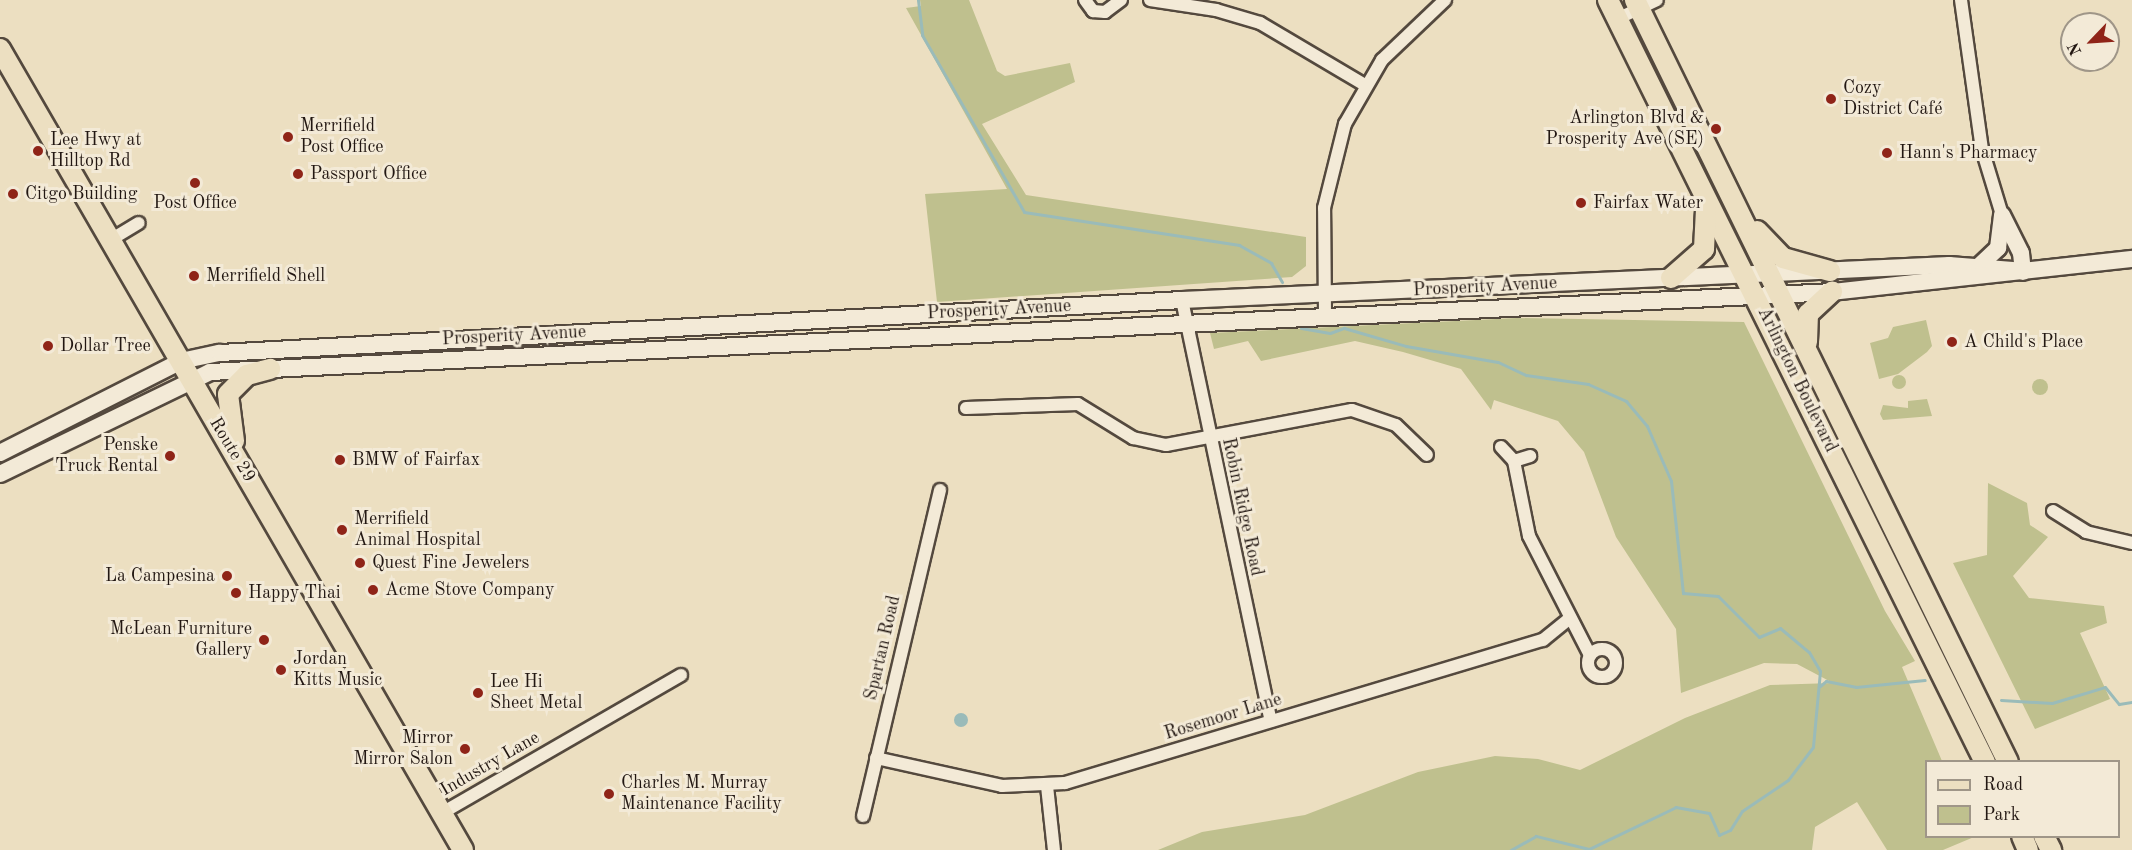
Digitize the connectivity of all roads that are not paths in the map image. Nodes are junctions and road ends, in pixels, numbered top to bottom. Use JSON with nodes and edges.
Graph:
{"nodes":[{"id":1,"x":1085,"y":0,"type":"edge"},
{"id":2,"x":1121,"y":0,"type":"edge"},
{"id":3,"x":1150,"y":0,"type":"edge"},
{"id":4,"x":1445,"y":0,"type":"edge"},
{"id":5,"x":1608,"y":0,"type":"edge"},
{"id":6,"x":1657,"y":0,"type":"edge"},
{"id":7,"x":1961,"y":0,"type":"edge"},
{"id":8,"x":1637,"y":4,"type":"edge"},
{"id":9,"x":1617,"y":19,"type":"junction"},
{"id":10,"x":0,"y":50,"type":"edge"},
{"id":11,"x":1365,"y":85,"type":"junction"},
{"id":12,"x":1693,"y":169,"type":"junction"},
{"id":13,"x":1740,"y":211,"type":"junction"},
{"id":14,"x":2002,"y":215,"type":"junction"},
{"id":15,"x":139,"y":223,"type":"dead end"},
{"id":16,"x":112,"y":239,"type":"junction"},
{"id":17,"x":2132,"y":259,"type":"edge"},
{"id":18,"x":1980,"y":265,"type":"junction"},
{"id":19,"x":1830,"y":271,"type":"junction"},
{"id":20,"x":2023,"y":272,"type":"junction"},
{"id":21,"x":1770,"y":274,"type":"junction"},
{"id":22,"x":1745,"y":275,"type":"junction"},
{"id":23,"x":1671,"y":278,"type":"junction"},
{"id":24,"x":1832,"y":292,"type":"junction"},
{"id":25,"x":1324,"y":293,"type":"junction"},
{"id":26,"x":1779,"y":293,"type":"junction"},
{"id":27,"x":1754,"y":294,"type":"junction"},
{"id":28,"x":1182,"y":300,"type":"junction"},
{"id":29,"x":1325,"y":314,"type":"junction"},
{"id":30,"x":1184,"y":320,"type":"junction"},
{"id":31,"x":181,"y":361,"type":"junction"},
{"id":32,"x":1813,"y":362,"type":"junction"},
{"id":33,"x":270,"y":369,"type":"junction"},
{"id":34,"x":190,"y":378,"type":"junction"},
{"id":35,"x":966,"y":408,"type":"dead end"},
{"id":36,"x":1209,"y":436,"type":"junction"},
{"id":37,"x":1501,"y":447,"type":"dead end"},
{"id":38,"x":4,"y":449,"type":"edge"},
{"id":39,"x":1427,"y":455,"type":"dead end"},
{"id":40,"x":1530,"y":456,"type":"dead end"},
{"id":41,"x":1514,"y":461,"type":"junction"},
{"id":42,"x":240,"y":464,"type":"junction"},
{"id":43,"x":0,"y":474,"type":"edge"},
{"id":44,"x":940,"y":490,"type":"dead end"},
{"id":45,"x":2053,"y":511,"type":"dead end"},
{"id":46,"x":2132,"y":543,"type":"edge"},
{"id":47,"x":1569,"y":619,"type":"junction"},
{"id":48,"x":1590,"y":655,"type":"dead end"},
{"id":49,"x":681,"y":675,"type":"dead end"},
{"id":50,"x":1271,"y":721,"type":"junction"},
{"id":51,"x":876,"y":758,"type":"junction"},
{"id":52,"x":1983,"y":760,"type":"edge"},
{"id":53,"x":2007,"y":760,"type":"edge"},
{"id":54,"x":1047,"y":786,"type":"junction"},
{"id":55,"x":442,"y":813,"type":"junction"},
{"id":56,"x":863,"y":816,"type":"dead end"},
{"id":57,"x":463,"y":850,"type":"edge"},
{"id":58,"x":1054,"y":850,"type":"edge"}],
"edges":[{"from":1,"to":2,"type":"street"},
{"from":3,"to":11,"type":"street"},
{"from":4,"to":11,"type":"street"},
{"from":5,"to":9,"type":"main road","name":"Arlington Boulevard"},
{"from":6,"to":8,"type":"street"},
{"from":7,"to":14,"type":"street"},
{"from":8,"to":9,"type":"street"},
{"from":8,"to":13,"type":"main road","name":"Arlington Boulevard"},
{"from":9,"to":12,"type":"main road","name":"Arlington Boulevard"},
{"from":10,"to":16,"type":"main road","name":"Route 29"},
{"from":11,"to":25,"type":"street"},
{"from":12,"to":22,"type":"main road","name":"Arlington Boulevard"},
{"from":12,"to":23,"type":"main road"},
{"from":13,"to":19,"type":"main road"},
{"from":13,"to":21,"type":"main road","name":"Arlington Boulevard"},
{"from":14,"to":18,"type":"main road"},
{"from":14,"to":20,"type":"main road"},
{"from":15,"to":16,"type":"street"},
{"from":16,"to":31,"type":"main road","name":"Route 29"},
{"from":17,"to":20,"type":"main road","name":"Prosperity Avenue"},
{"from":18,"to":19,"type":"main road","name":"Prosperity Avenue"},
{"from":18,"to":20,"type":"main road","name":"Prosperity Avenue"},
{"from":19,"to":21,"type":"main road","name":"Prosperity Avenue"},
{"from":20,"to":24,"type":"main road","name":"Prosperity Avenue"},
{"from":21,"to":22,"type":"main road","name":"Prosperity Avenue"},
{"from":21,"to":26,"type":"main road","name":"Arlington Boulevard"},
{"from":22,"to":23,"type":"main road","name":"Prosperity Avenue"},
{"from":22,"to":27,"type":"main road","name":"Arlington Boulevard"},
{"from":23,"to":25,"type":"main road","name":"Prosperity Avenue"},
{"from":24,"to":26,"type":"main road","name":"Prosperity Avenue"},
{"from":24,"to":32,"type":"main road"},
{"from":25,"to":28,"type":"main road","name":"Prosperity Avenue"},
{"from":25,"to":29,"type":"street"},
{"from":26,"to":27,"type":"main road","name":"Prosperity Avenue"},
{"from":26,"to":32,"type":"main road","name":"Arlington Boulevard"},
{"from":27,"to":29,"type":"main road","name":"Prosperity Avenue"},
{"from":27,"to":52,"type":"main road","name":"Arlington Boulevard"},
{"from":28,"to":30,"type":"street","name":"Robin Ridge Road"},
{"from":28,"to":31,"type":"main road","name":"Prosperity Avenue"},
{"from":29,"to":30,"type":"main road","name":"Prosperity Avenue"},
{"from":30,"to":33,"type":"main road","name":"Prosperity Avenue"},
{"from":30,"to":36,"type":"street","name":"Robin Ridge Road"},
{"from":31,"to":34,"type":"main road","name":"Route 29"},
{"from":31,"to":38,"type":"main road","name":"Prosperity Avenue"},
{"from":32,"to":53,"type":"main road","name":"Arlington Boulevard"},
{"from":33,"to":34,"type":"main road","name":"Prosperity Avenue"},
{"from":33,"to":42,"type":"main road"},
{"from":34,"to":42,"type":"main road","name":"Route 29"},
{"from":34,"to":43,"type":"main road","name":"Prosperity Avenue"},
{"from":35,"to":36,"type":"street"},
{"from":36,"to":39,"type":"street"},
{"from":36,"to":50,"type":"street","name":"Robin Ridge Road"},
{"from":37,"to":41,"type":"street"},
{"from":40,"to":41,"type":"street"},
{"from":41,"to":47,"type":"street"},
{"from":42,"to":55,"type":"main road","name":"Route 29"},
{"from":44,"to":51,"type":"street","name":"Spartan Road"},
{"from":45,"to":46,"type":"street"},
{"from":47,"to":48,"type":"street"},
{"from":47,"to":50,"type":"street","name":"Rosemoor Lane"},
{"from":49,"to":55,"type":"street","name":"Industry Lane"},
{"from":50,"to":54,"type":"street","name":"Rosemoor Lane"},
{"from":51,"to":54,"type":"street","name":"Rosemoor Lane"},
{"from":51,"to":56,"type":"street","name":"Spartan Road"},
{"from":54,"to":58,"type":"street"},
{"from":55,"to":57,"type":"main road","name":"Route 29"}]}
